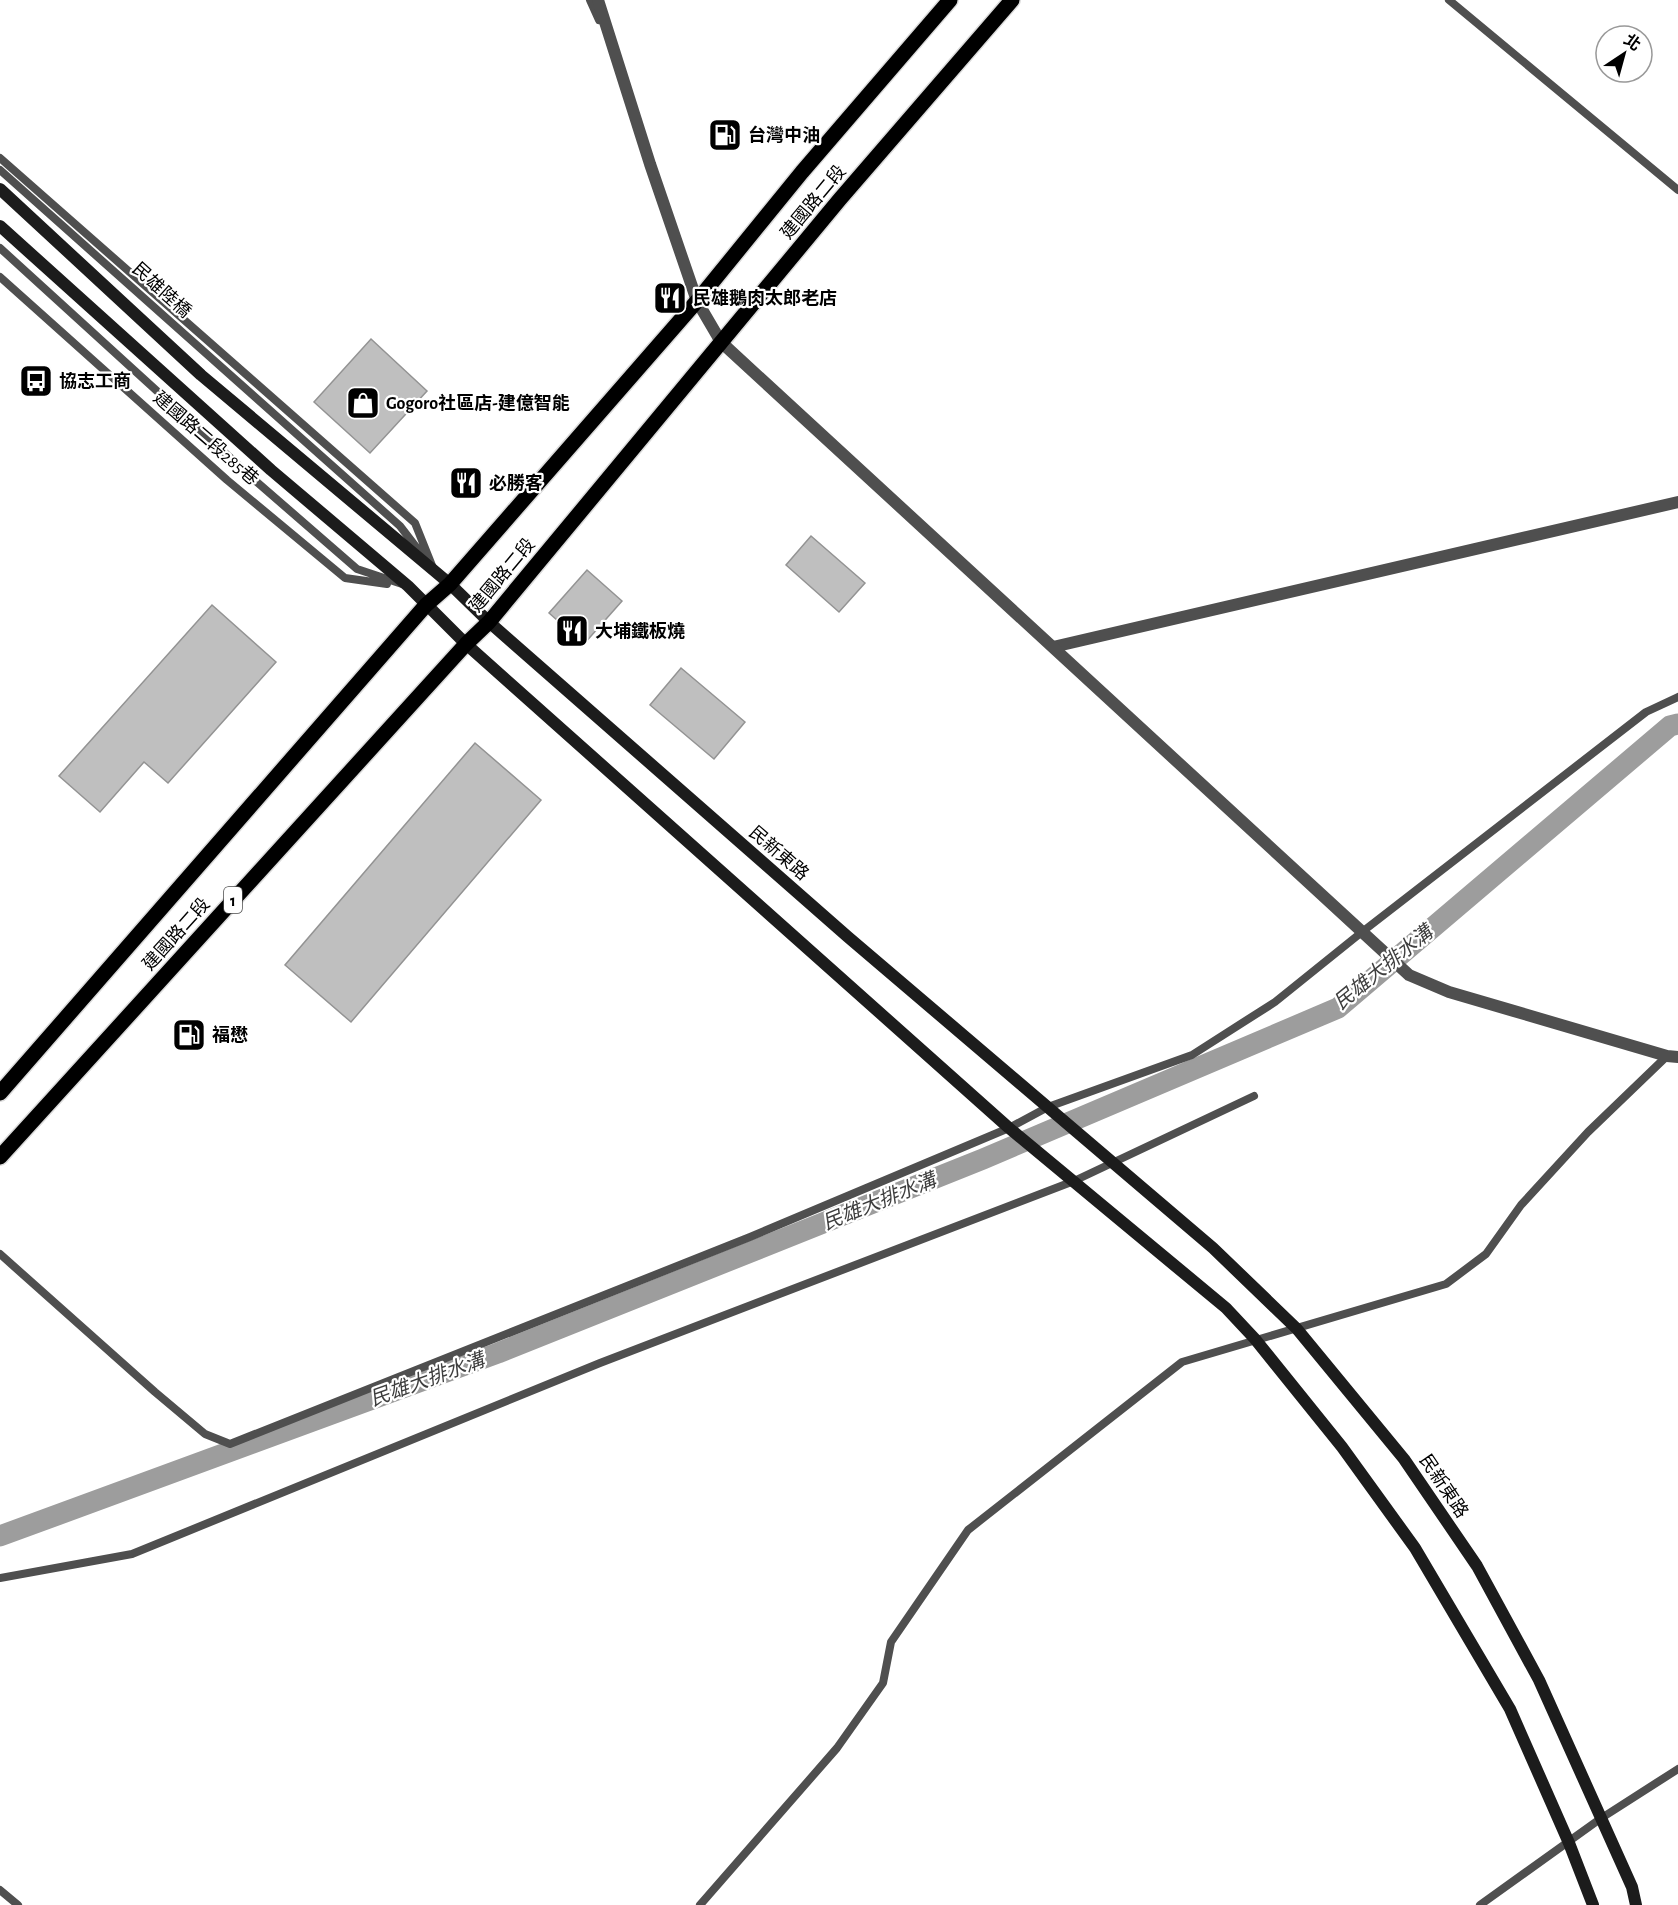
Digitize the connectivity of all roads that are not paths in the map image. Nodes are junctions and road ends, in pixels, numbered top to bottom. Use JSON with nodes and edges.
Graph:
{"nodes":[{"id":1,"x":590,"y":0,"type":"edge"},
{"id":2,"x":598,"y":0,"type":"edge"},
{"id":3,"x":604,"y":0,"type":"edge"},
{"id":4,"x":950,"y":0,"type":"edge"},
{"id":5,"x":1012,"y":0,"type":"edge"},
{"id":6,"x":1449,"y":0,"type":"edge"},
{"id":7,"x":620,"y":67,"type":"junction"},
{"id":8,"x":0,"y":158,"type":"edge"},
{"id":9,"x":0,"y":170,"type":"edge"},
{"id":10,"x":0,"y":189,"type":"edge"},
{"id":11,"x":1678,"y":190,"type":"edge"},
{"id":12,"x":0,"y":226,"type":"edge"},
{"id":13,"x":0,"y":248,"type":"edge"},
{"id":14,"x":0,"y":277,"type":"edge"},
{"id":15,"x":697,"y":300,"type":"junction"},
{"id":16,"x":721,"y":342,"type":"junction"},
{"id":17,"x":1678,"y":502,"type":"edge"},
{"id":18,"x":434,"y":571,"type":"junction"},
{"id":19,"x":450,"y":584,"type":"junction"},
{"id":20,"x":408,"y":586,"type":"junction"},
{"id":21,"x":426,"y":604,"type":"junction"},
{"id":22,"x":489,"y":622,"type":"junction"},
{"id":23,"x":466,"y":644,"type":"junction"},
{"id":24,"x":1053,"y":647,"type":"junction"},
{"id":25,"x":1678,"y":697,"type":"edge"},
{"id":26,"x":1363,"y":932,"type":"junction"},
{"id":27,"x":1672,"y":1056,"type":"edge"},
{"id":28,"x":0,"y":1093,"type":"edge"},
{"id":29,"x":1254,"y":1096,"type":"dead end"},
{"id":30,"x":1048,"y":1107,"type":"junction"},
{"id":31,"x":1010,"y":1128,"type":"junction"},
{"id":32,"x":0,"y":1156,"type":"edge"},
{"id":33,"x":1114,"y":1163,"type":"junction"},
{"id":34,"x":1074,"y":1181,"type":"junction"},
{"id":35,"x":0,"y":1254,"type":"edge"},
{"id":36,"x":1297,"y":1329,"type":"junction"},
{"id":37,"x":1255,"y":1339,"type":"junction"},
{"id":38,"x":0,"y":1578,"type":"edge"},
{"id":39,"x":1678,"y":1769,"type":"edge"},
{"id":40,"x":1600,"y":1820,"type":"junction"},
{"id":41,"x":1569,"y":1843,"type":"junction"},
{"id":42,"x":0,"y":1890,"type":"edge"},
{"id":43,"x":18,"y":1905,"type":"edge"},
{"id":44,"x":700,"y":1905,"type":"edge"},
{"id":45,"x":1480,"y":1905,"type":"edge"},
{"id":46,"x":1593,"y":1905,"type":"edge"},
{"id":47,"x":1635,"y":1905,"type":"edge"}],
"edges":[{"from":1,"to":7,"type":"lane"},
{"from":2,"to":7,"type":"street"},
{"from":3,"to":7,"type":"lane"},
{"from":4,"to":15,"type":"main road","name":"建國路二段"},
{"from":5,"to":16,"type":"main road","name":"建國路二段","number":"1"},
{"from":6,"to":11,"type":"lane"},
{"from":7,"to":15,"type":"street"},
{"from":8,"to":18,"type":"lane"},
{"from":9,"to":18,"type":"lane","name":"民雄陸橋"},
{"from":10,"to":18,"type":"main road","name":"民雄陸橋"},
{"from":12,"to":20,"type":"main road"},
{"from":13,"to":20,"type":"lane"},
{"from":14,"to":20,"type":"lane","name":"建國路二段285巷"},
{"from":15,"to":16,"type":"street"},
{"from":15,"to":19,"type":"main road","name":"建國路二段"},
{"from":16,"to":22,"type":"main road","name":"建國路二段","number":"1"},
{"from":16,"to":24,"type":"street"},
{"from":17,"to":24,"type":"street"},
{"from":18,"to":19,"type":"main road","name":"民新東路"},
{"from":19,"to":21,"type":"main road","name":"建國路二段"},
{"from":19,"to":22,"type":"main road","name":"民新東路"},
{"from":20,"to":21,"type":"main road"},
{"from":21,"to":23,"type":"main road"},
{"from":21,"to":28,"type":"main road","name":"建國路二段"},
{"from":22,"to":23,"type":"main road","name":"建國路二段","number":"1"},
{"from":22,"to":30,"type":"main road","name":"民新東路"},
{"from":23,"to":31,"type":"main road"},
{"from":23,"to":32,"type":"main road","name":"建國路二段","number":"1"},
{"from":24,"to":26,"type":"street"},
{"from":25,"to":26,"type":"lane"},
{"from":26,"to":27,"type":"street"},
{"from":26,"to":30,"type":"lane"},
{"from":27,"to":36,"type":"lane"},
{"from":29,"to":33,"type":"lane"},
{"from":30,"to":31,"type":"lane"},
{"from":30,"to":33,"type":"main road","name":"民新東路"},
{"from":31,"to":34,"type":"main road"},
{"from":31,"to":35,"type":"lane"},
{"from":33,"to":34,"type":"lane"},
{"from":33,"to":36,"type":"main road","name":"民新東路"},
{"from":34,"to":37,"type":"main road"},
{"from":34,"to":38,"type":"lane"},
{"from":36,"to":37,"type":"lane"},
{"from":36,"to":40,"type":"main road","name":"民新東路"},
{"from":37,"to":41,"type":"main road"},
{"from":37,"to":44,"type":"lane"},
{"from":39,"to":40,"type":"lane"},
{"from":40,"to":41,"type":"lane"},
{"from":40,"to":47,"type":"main road","name":"民新東路"},
{"from":41,"to":45,"type":"lane"},
{"from":41,"to":46,"type":"main road"},
{"from":42,"to":43,"type":"lane"}]}
